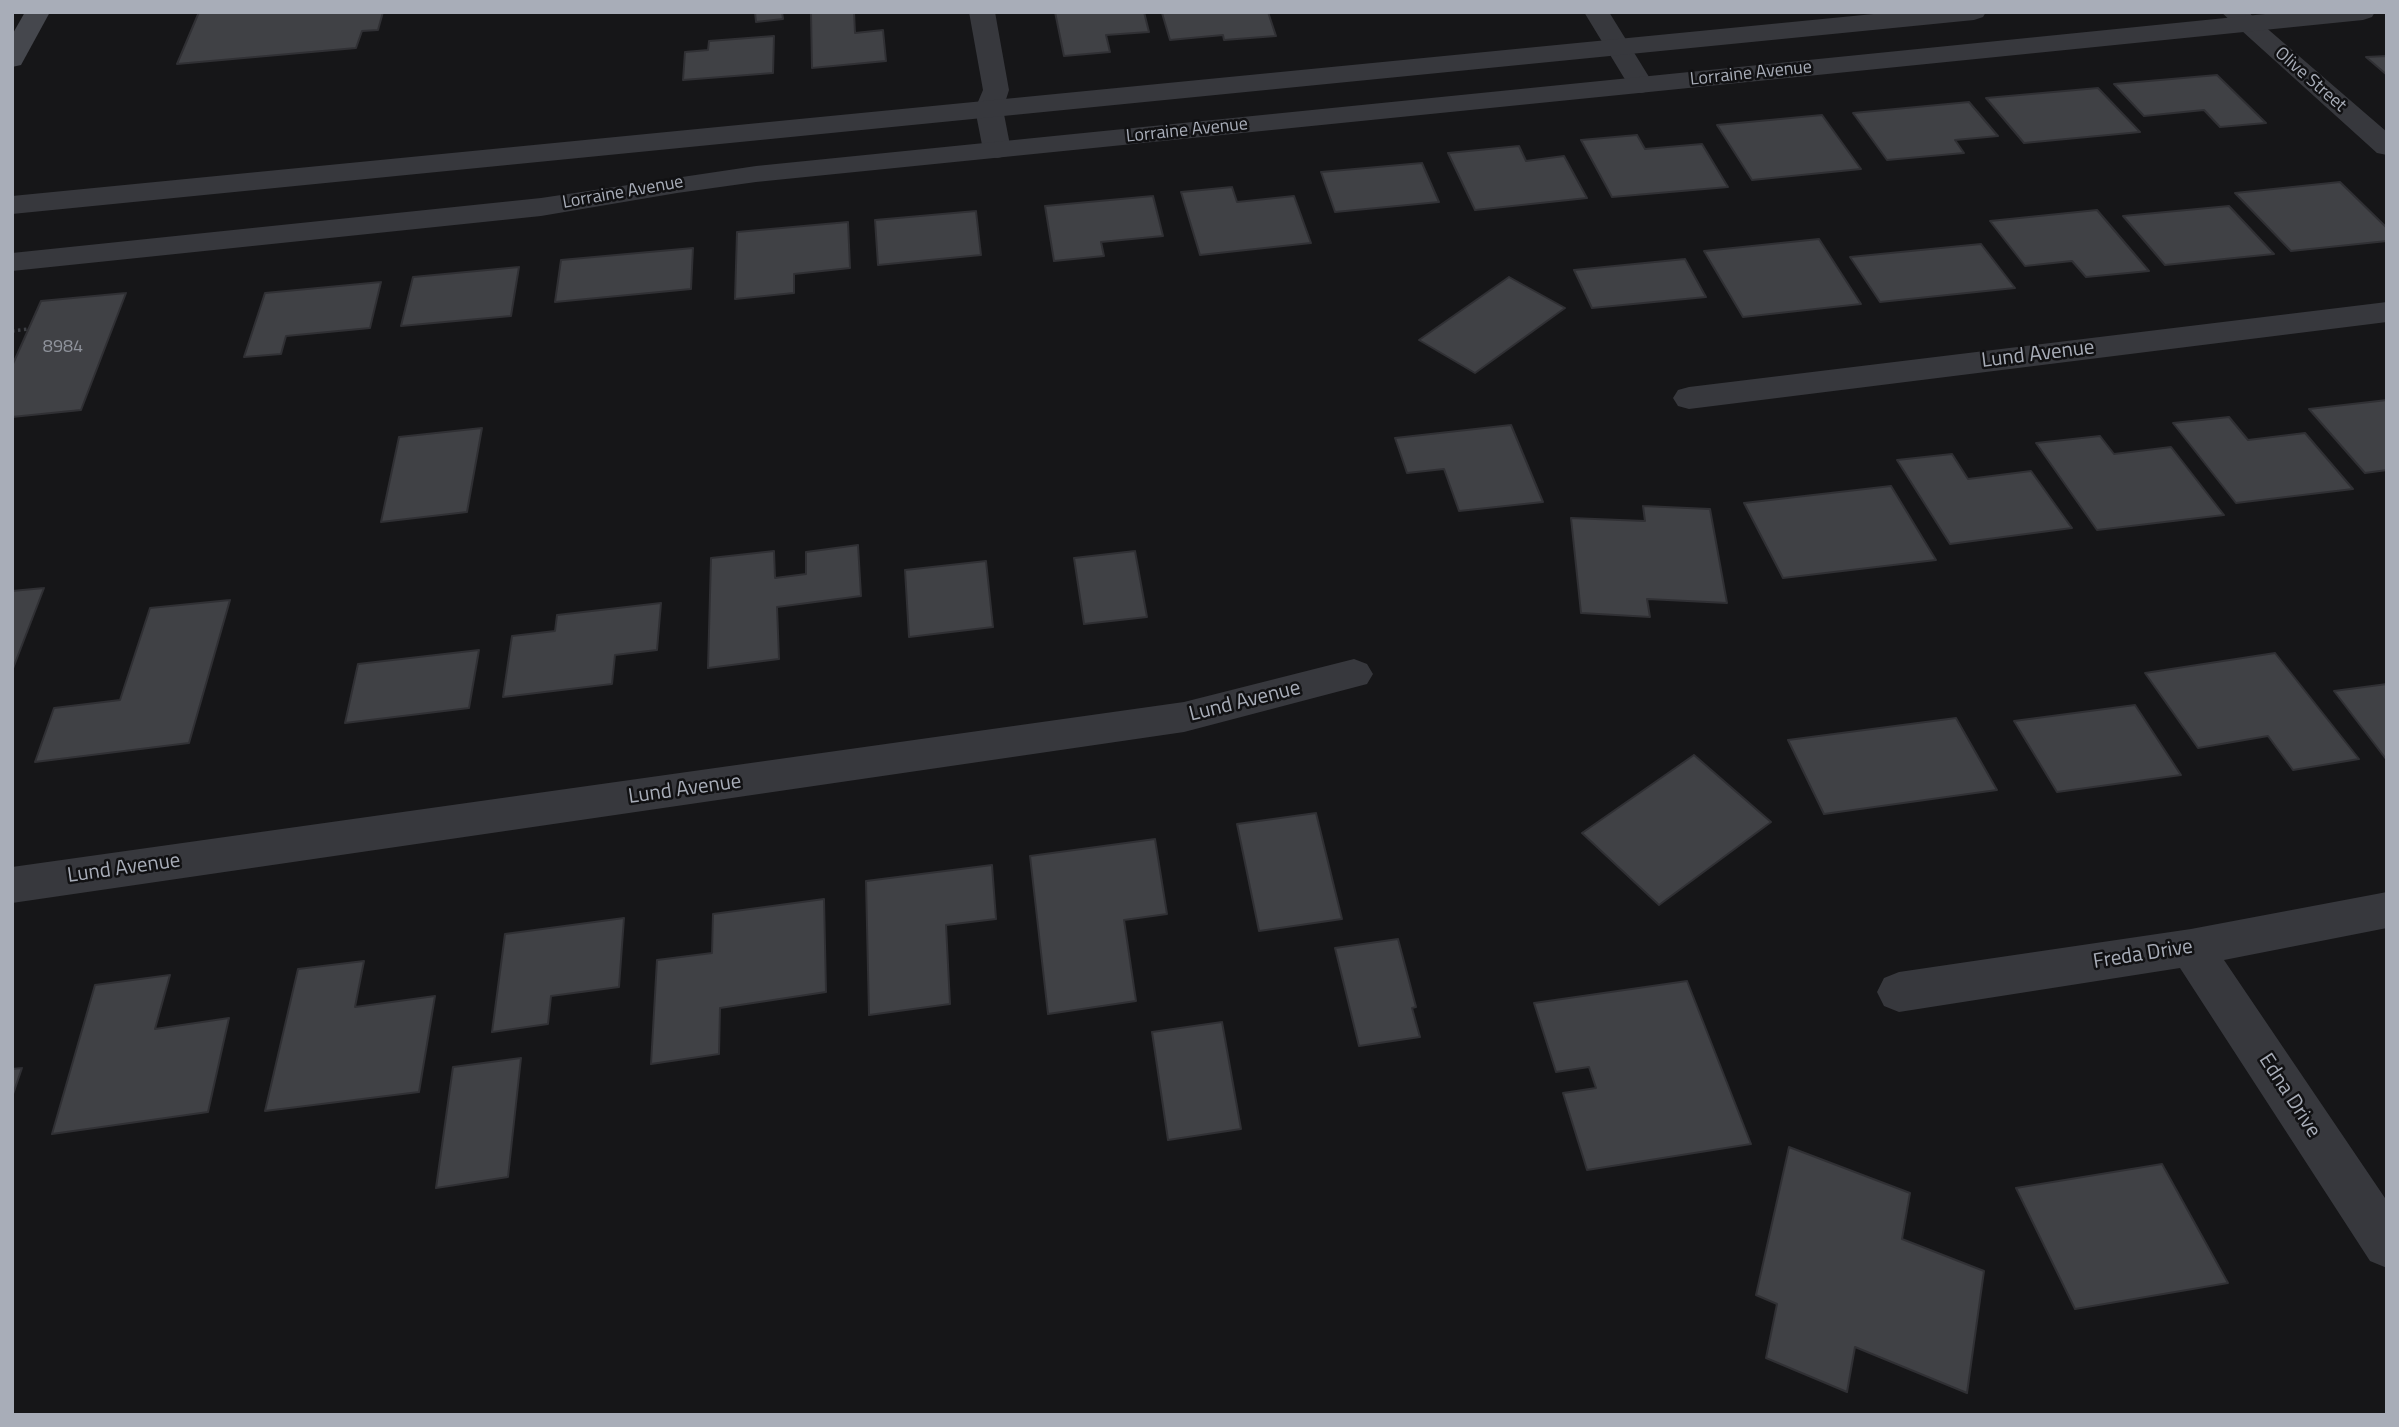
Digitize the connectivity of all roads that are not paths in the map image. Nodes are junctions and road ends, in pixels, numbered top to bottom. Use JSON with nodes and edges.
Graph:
{"nodes":[{"id":1,"x":38,"y":12,"type":"edge"},
{"id":2,"x":982,"y":12,"type":"edge"},
{"id":3,"x":1596,"y":12,"type":"edge"},
{"id":4,"x":1974,"y":12,"type":"edge"},
{"id":5,"x":2363,"y":12,"type":"edge"},
{"id":6,"x":2240,"y":18,"type":"edge"},
{"id":7,"x":1618,"y":48,"type":"junction"},
{"id":8,"x":12,"y":59,"type":"edge"},
{"id":9,"x":1641,"y":85,"type":"junction"},
{"id":10,"x":989,"y":109,"type":"junction"},
{"id":11,"x":2387,"y":147,"type":"edge"},
{"id":12,"x":997,"y":150,"type":"junction"},
{"id":13,"x":479,"y":160,"type":"junction"},
{"id":14,"x":12,"y":205,"type":"edge"},
{"id":15,"x":469,"y":215,"type":"junction"},
{"id":16,"x":12,"y":262,"type":"edge"},
{"id":17,"x":2387,"y":312,"type":"edge"},
{"id":18,"x":1689,"y":398,"type":"dead end"},
{"id":19,"x":1354,"y":674,"type":"dead end"},
{"id":20,"x":12,"y":885,"type":"edge"},
{"id":21,"x":2387,"y":910,"type":"edge"},
{"id":22,"x":2191,"y":947,"type":"junction"},
{"id":23,"x":1899,"y":992,"type":"dead end"},
{"id":24,"x":2387,"y":1244,"type":"edge"}],
"edges":[{"from":1,"to":8,"type":"main road"},
{"from":2,"to":10,"type":"street"},
{"from":3,"to":7,"type":"street"},
{"from":4,"to":7,"type":"street","name":"Lorraine Avenue"},
{"from":5,"to":6,"type":"street","name":"Lorraine Avenue"},
{"from":6,"to":9,"type":"street","name":"Lorraine Avenue"},
{"from":6,"to":11,"type":"street","name":"Olive Street"},
{"from":7,"to":9,"type":"street"},
{"from":7,"to":10,"type":"street","name":"Lorraine Avenue"},
{"from":9,"to":12,"type":"street","name":"Lorraine Avenue"},
{"from":10,"to":12,"type":"street"},
{"from":10,"to":13,"type":"street","name":"Lorraine Avenue"},
{"from":12,"to":15,"type":"street","name":"Lorraine Avenue"},
{"from":13,"to":14,"type":"street","name":"Lorraine Avenue"},
{"from":13,"to":15,"type":"street"},
{"from":15,"to":16,"type":"street","name":"Lorraine Avenue"},
{"from":17,"to":18,"type":"street","name":"Lund Avenue"},
{"from":19,"to":20,"type":"street","name":"Lund Avenue"},
{"from":21,"to":22,"type":"street","name":"Freda Drive"},
{"from":22,"to":23,"type":"street","name":"Freda Drive"},
{"from":22,"to":24,"type":"street","name":"Edna Drive"}]}
